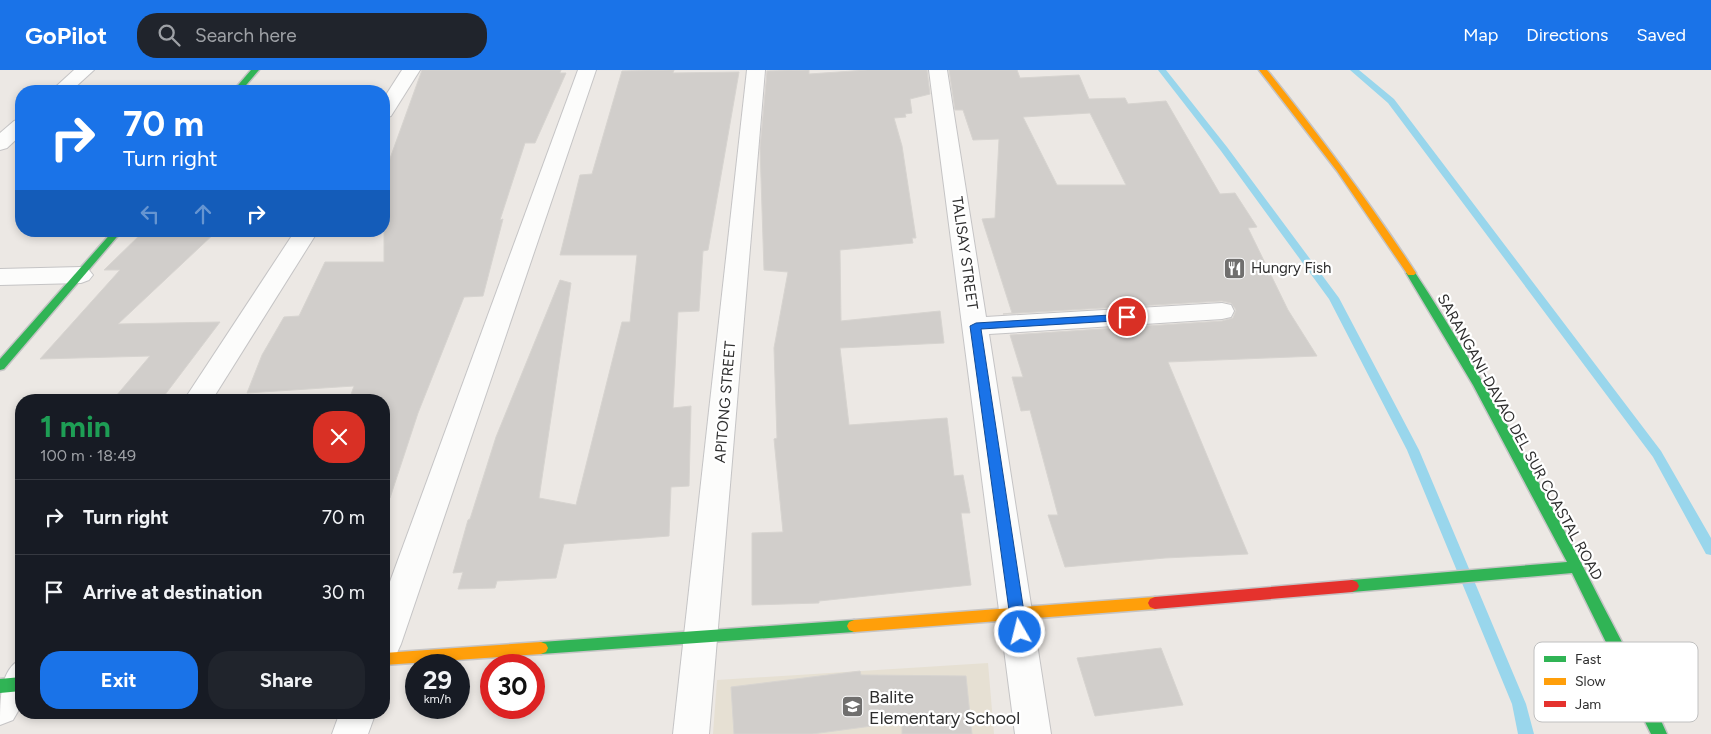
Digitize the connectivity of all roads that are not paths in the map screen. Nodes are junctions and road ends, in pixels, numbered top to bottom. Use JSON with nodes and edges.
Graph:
{"nodes":[{"id":1,"x":85,"y":70,"type":"edge"},
{"id":2,"x":255,"y":70,"type":"edge"},
{"id":3,"x":411,"y":70,"type":"edge"},
{"id":4,"x":587,"y":70,"type":"edge"},
{"id":5,"x":756,"y":70,"type":"edge"},
{"id":6,"x":938,"y":70,"type":"edge"},
{"id":7,"x":1263,"y":70,"type":"edge"},
{"id":8,"x":67,"y":85,"type":"edge"},
{"id":9,"x":242,"y":85,"type":"edge"},
{"id":10,"x":390,"y":103,"type":"edge"},
{"id":11,"x":15,"y":130,"type":"edge"},
{"id":12,"x":0,"y":144,"type":"edge"},
{"id":13,"x":113,"y":237,"type":"edge"},
{"id":14,"x":303,"y":237,"type":"edge"},
{"id":15,"x":81,"y":275,"type":"junction"},
{"id":16,"x":0,"y":277,"type":"edge"},
{"id":17,"x":1222,"y":312,"type":"dead end"},
{"id":18,"x":976,"y":326,"type":"junction"},
{"id":19,"x":0,"y":366,"type":"edge"},
{"id":20,"x":202,"y":394,"type":"edge"},
{"id":21,"x":1577,"y":567,"type":"junction"},
{"id":22,"x":1017,"y":615,"type":"junction"},
{"id":23,"x":390,"y":627,"type":"edge"},
{"id":24,"x":702,"y":637,"type":"junction"},
{"id":25,"x":1614,"y":642,"type":"edge"},
{"id":26,"x":390,"y":659,"type":"edge"},
{"id":27,"x":355,"y":719,"type":"edge"},
{"id":28,"x":1653,"y":722,"type":"edge"},
{"id":29,"x":350,"y":734,"type":"edge"},
{"id":30,"x":691,"y":734,"type":"edge"},
{"id":31,"x":1033,"y":734,"type":"edge"},
{"id":32,"x":1659,"y":734,"type":"edge"}],
"edges":[{"from":1,"to":8,"type":"street"},
{"from":2,"to":9,"type":"street"},
{"from":3,"to":10,"type":"street"},
{"from":4,"to":23,"type":"street"},
{"from":5,"to":24,"type":"street","name":"APITONG STREET"},
{"from":6,"to":18,"type":"street","name":"TALISAY STREET"},
{"from":7,"to":21,"type":"street","name":"SARANGANI-DAVAO DEL SUR COASTAL ROAD"},
{"from":11,"to":12,"type":"street"},
{"from":13,"to":15,"type":"street"},
{"from":14,"to":20,"type":"street"},
{"from":15,"to":16,"type":"street"},
{"from":15,"to":19,"type":"street"},
{"from":17,"to":18,"type":"street"},
{"from":18,"to":22,"type":"street","name":"TALISAY STREET"},
{"from":21,"to":22,"type":"street"},
{"from":21,"to":25,"type":"street","name":"SARANGANI-DAVAO DEL SUR COASTAL ROAD"},
{"from":22,"to":24,"type":"street"},
{"from":22,"to":31,"type":"street","name":"TALISAY STREET"},
{"from":24,"to":26,"type":"street"},
{"from":24,"to":30,"type":"street","name":"APITONG STREET"},
{"from":27,"to":29,"type":"street"},
{"from":28,"to":32,"type":"street","name":"SARANGANI-DAVAO DEL SUR COASTAL ROAD"}]}
